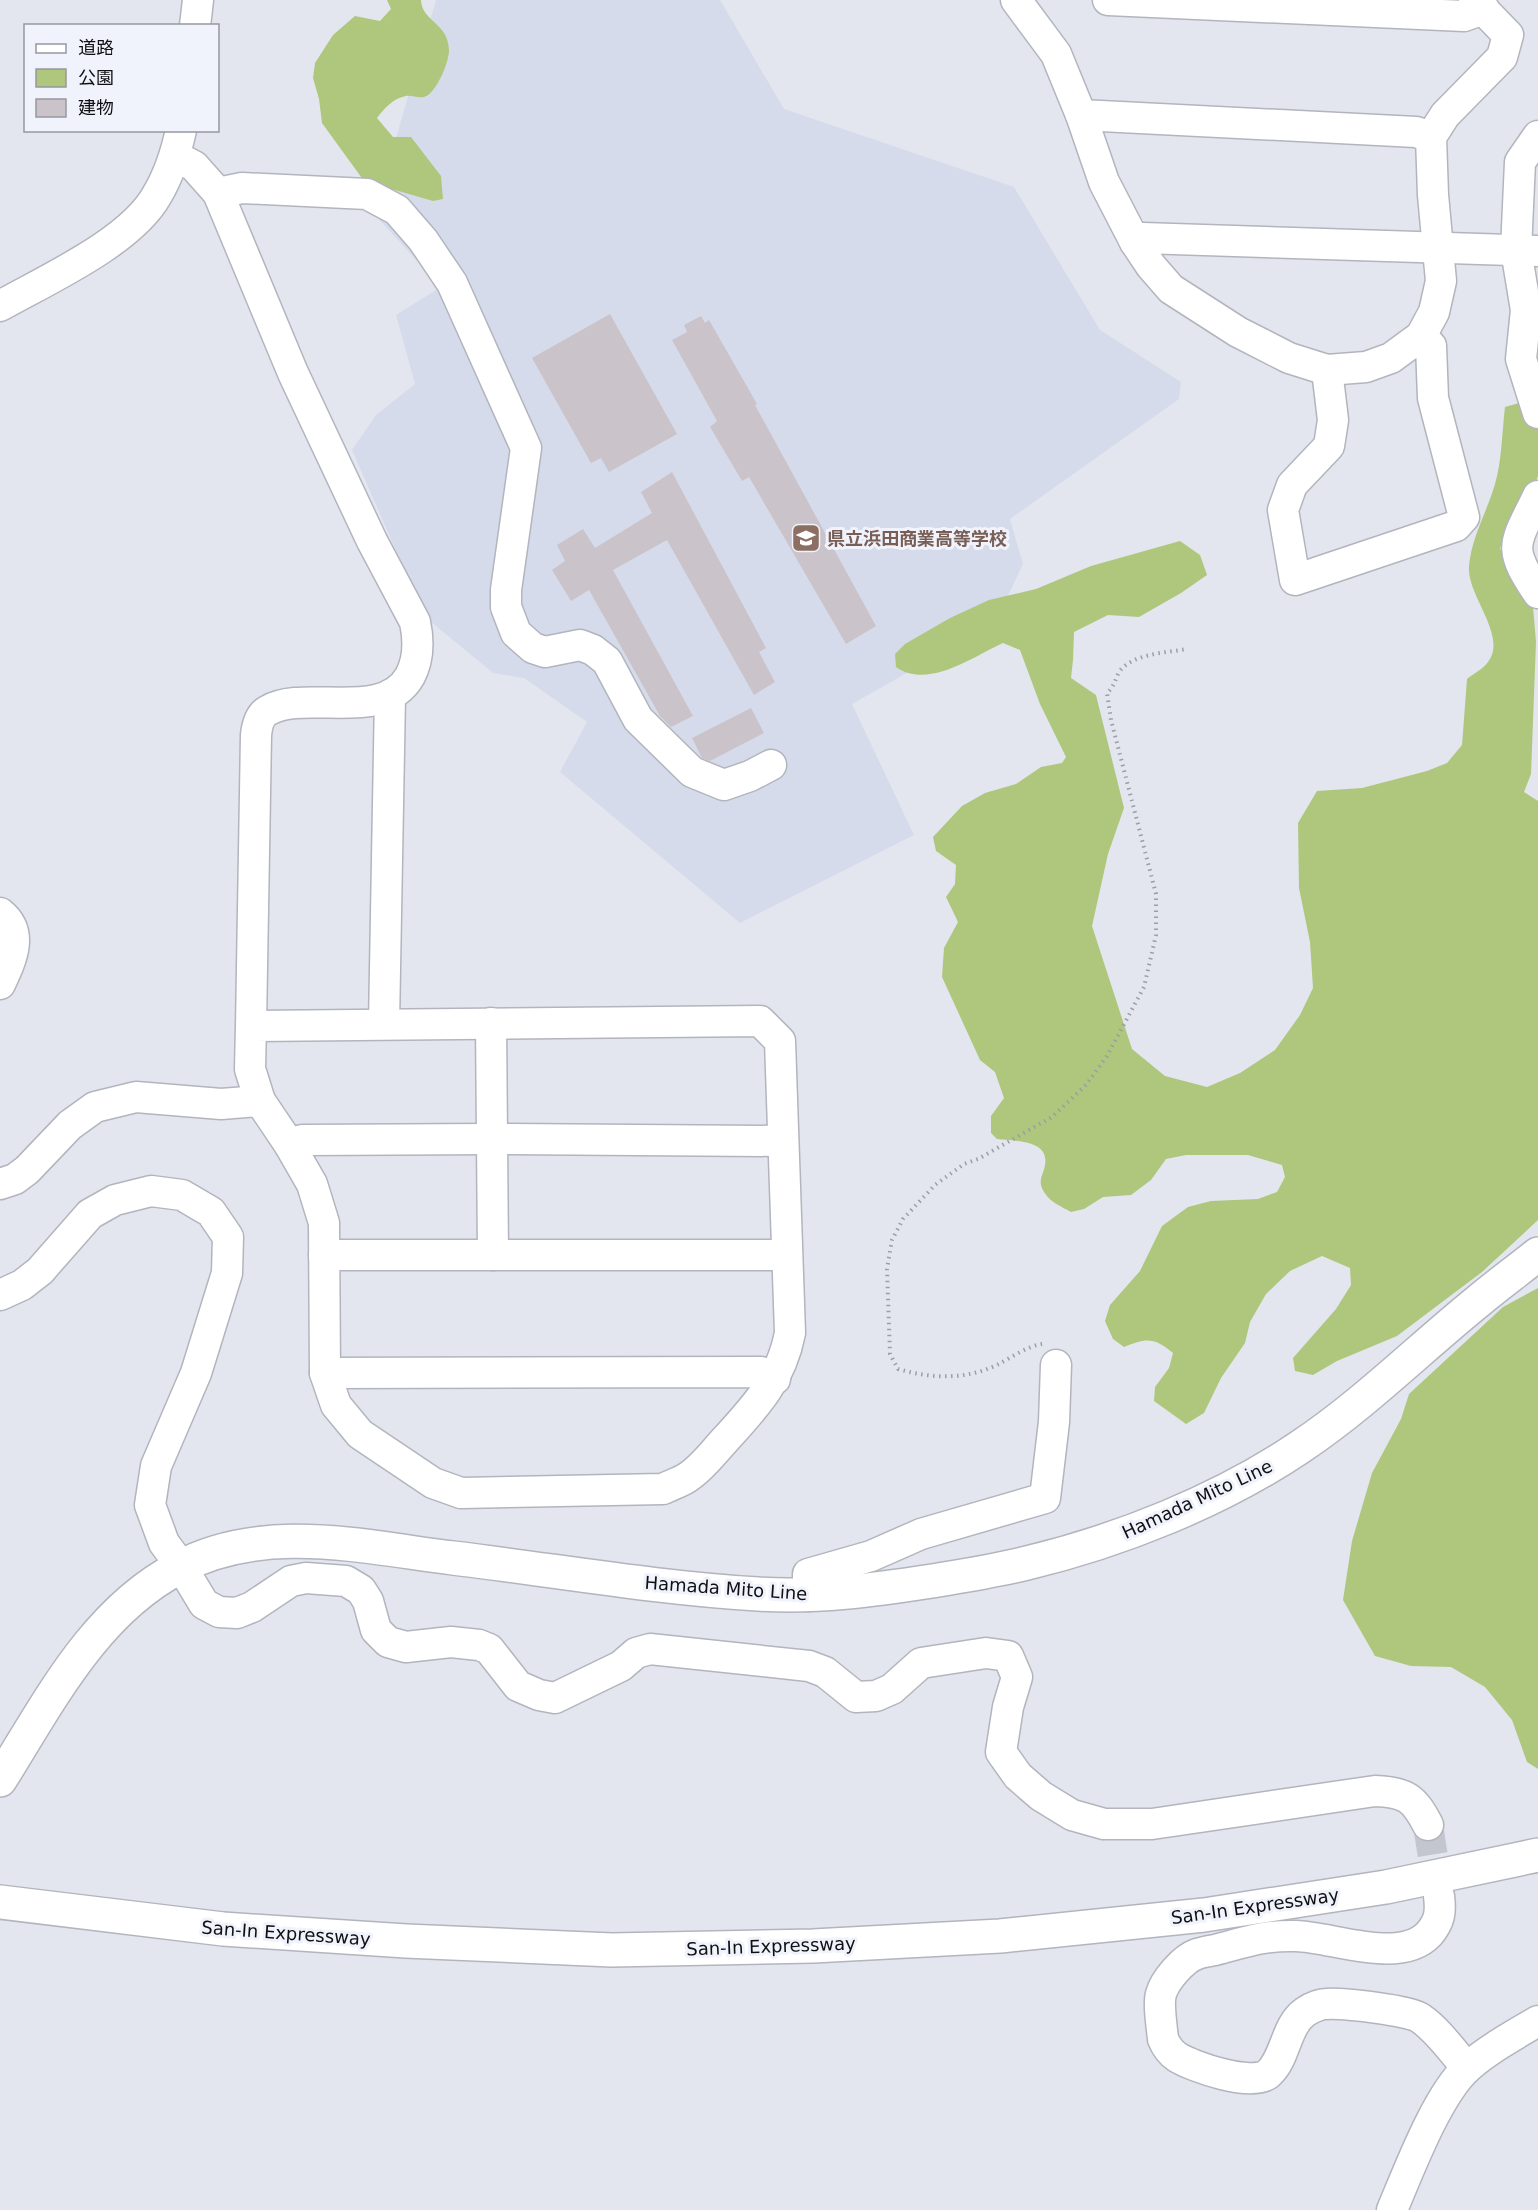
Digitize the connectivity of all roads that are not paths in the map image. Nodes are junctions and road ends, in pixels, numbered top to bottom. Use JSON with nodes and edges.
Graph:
{"nodes":[{"id":1,"x":198,"y":0,"type":"edge"},
{"id":2,"x":1016,"y":0,"type":"edge"},
{"id":3,"x":1108,"y":0,"type":"edge"},
{"id":4,"x":1479,"y":4,"type":"edge"},
{"id":5,"x":195,"y":24,"type":"edge"},
{"id":6,"x":1081,"y":115,"type":"junction"},
{"id":7,"x":1538,"y":136,"type":"edge"},
{"id":8,"x":1431,"y":137,"type":"junction"},
{"id":9,"x":178,"y":143,"type":"edge"},
{"id":10,"x":218,"y":193,"type":"junction"},
{"id":11,"x":1135,"y":242,"type":"junction"},
{"id":12,"x":1440,"y":249,"type":"junction"},
{"id":13,"x":1527,"y":250,"type":"edge"},
{"id":14,"x":0,"y":306,"type":"edge"},
{"id":15,"x":1421,"y":336,"type":"junction"},
{"id":16,"x":1327,"y":370,"type":"junction"},
{"id":17,"x":1538,"y":413,"type":"edge"},
{"id":18,"x":1538,"y":496,"type":"edge"},
{"id":19,"x":1538,"y":593,"type":"edge"},
{"id":20,"x":390,"y":695,"type":"junction"},
{"id":21,"x":771,"y":765,"type":"dead end"},
{"id":22,"x":0,"y":913,"type":"edge"},
{"id":23,"x":0,"y":984,"type":"edge"},
{"id":24,"x":491,"y":1023,"type":"junction"},
{"id":25,"x":384,"y":1024,"type":"junction"},
{"id":26,"x":251,"y":1026,"type":"junction"},
{"id":27,"x":260,"y":1101,"type":"junction"},
{"id":28,"x":492,"y":1139,"type":"junction"},
{"id":29,"x":782,"y":1141,"type":"junction"},
{"id":30,"x":289,"y":1144,"type":"junction"},
{"id":31,"x":0,"y":1184,"type":"edge"},
{"id":32,"x":1538,"y":1254,"type":"edge"},
{"id":33,"x":324,"y":1255,"type":"junction"},
{"id":34,"x":493,"y":1255,"type":"junction"},
{"id":35,"x":786,"y":1255,"type":"junction"},
{"id":36,"x":0,"y":1295,"type":"edge"},
{"id":37,"x":1056,"y":1365,"type":"road end"},
{"id":38,"x":325,"y":1373,"type":"junction"},
{"id":39,"x":775,"y":1379,"type":"junction"},
{"id":40,"x":182,"y":1566,"type":"junction"},
{"id":41,"x":808,"y":1596,"type":"junction"},
{"id":42,"x":0,"y":1780,"type":"edge"},
{"id":43,"x":1428,"y":1825,"type":"tunnel mouth"},
{"id":44,"x":1538,"y":1856,"type":"edge"},
{"id":45,"x":1439,"y":1896,"type":"tunnel mouth"},
{"id":46,"x":0,"y":1902,"type":"edge"},
{"id":47,"x":1538,"y":2021,"type":"edge"},
{"id":48,"x":1467,"y":2068,"type":"junction"},
{"id":49,"x":1392,"y":2210,"type":"edge"}],
"edges":[{"from":1,"to":5,"type":"street"},
{"from":2,"to":6,"type":"street"},
{"from":3,"to":4,"type":"street"},
{"from":4,"to":8,"type":"street"},
{"from":6,"to":8,"type":"street"},
{"from":6,"to":11,"type":"street"},
{"from":7,"to":13,"type":"street"},
{"from":8,"to":12,"type":"street"},
{"from":9,"to":10,"type":"street"},
{"from":9,"to":14,"type":"street"},
{"from":10,"to":20,"type":"street"},
{"from":10,"to":21,"type":"street"},
{"from":11,"to":12,"type":"street"},
{"from":11,"to":16,"type":"street"},
{"from":12,"to":13,"type":"street"},
{"from":12,"to":15,"type":"street"},
{"from":13,"to":17,"type":"street"},
{"from":15,"to":16,"type":"street"},
{"from":15,"to":16,"type":"street"},
{"from":18,"to":19,"type":"street"},
{"from":20,"to":25,"type":"street"},
{"from":20,"to":26,"type":"street"},
{"from":22,"to":23,"type":"street"},
{"from":24,"to":25,"type":"street"},
{"from":24,"to":28,"type":"street"},
{"from":24,"to":29,"type":"street"},
{"from":25,"to":26,"type":"street"},
{"from":26,"to":27,"type":"street"},
{"from":27,"to":30,"type":"street"},
{"from":27,"to":31,"type":"street"},
{"from":28,"to":29,"type":"street"},
{"from":28,"to":30,"type":"street"},
{"from":28,"to":34,"type":"street"},
{"from":29,"to":35,"type":"street"},
{"from":30,"to":33,"type":"street"},
{"from":32,"to":41,"type":"main road","name":"Hamada Mito Line"},
{"from":33,"to":34,"type":"street"},
{"from":33,"to":38,"type":"street"},
{"from":34,"to":35,"type":"street"},
{"from":35,"to":39,"type":"street"},
{"from":36,"to":40,"type":"street"},
{"from":37,"to":41,"type":"street"},
{"from":38,"to":39,"type":"street"},
{"from":38,"to":39,"type":"street"},
{"from":40,"to":41,"type":"main road","name":"Hamada Mito Line"},
{"from":40,"to":42,"type":"main road","name":"Hamada Mito Line"},
{"from":40,"to":43,"type":"street"},
{"from":44,"to":46,"type":"main road","name":"San-In Expressway"},
{"from":45,"to":48,"type":"street"},
{"from":47,"to":48,"type":"street"},
{"from":48,"to":49,"type":"street"}]}
